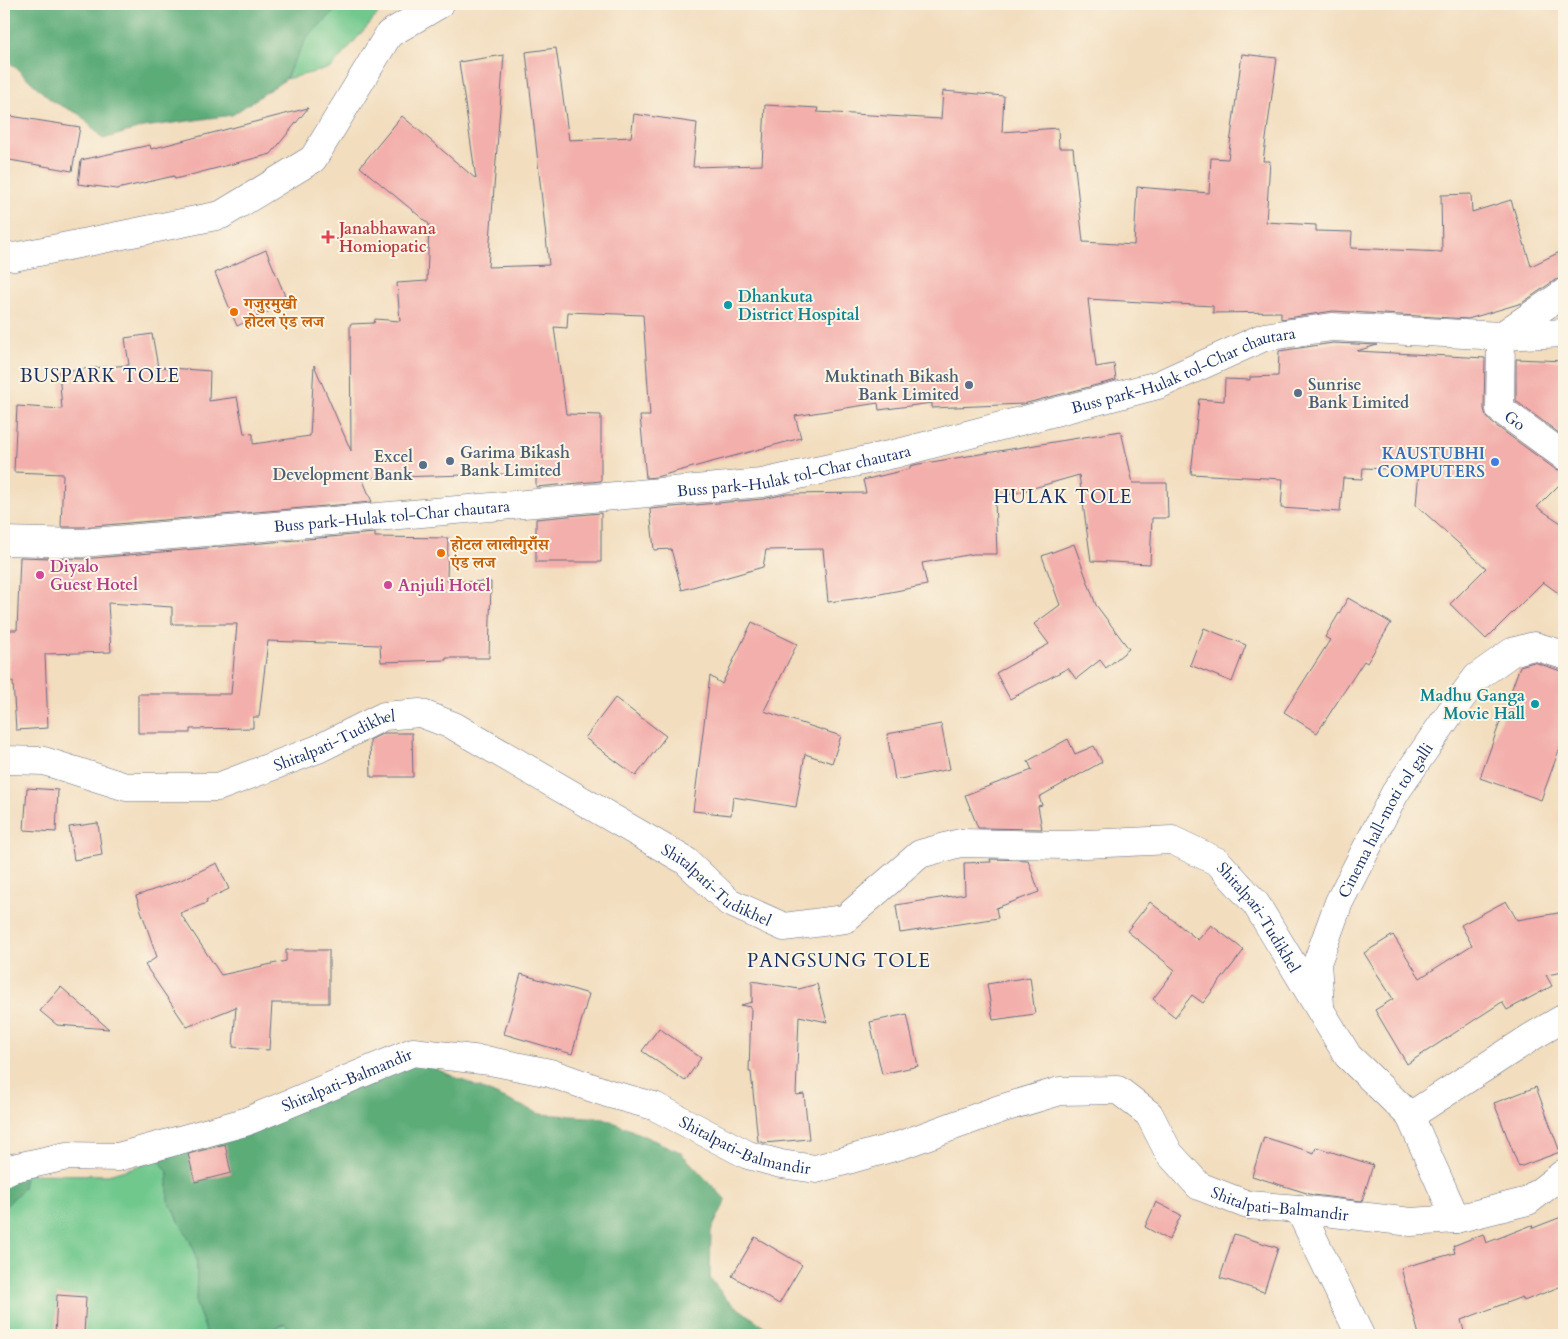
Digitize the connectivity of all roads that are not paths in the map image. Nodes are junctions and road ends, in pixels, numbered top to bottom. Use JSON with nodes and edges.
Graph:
{"nodes":[{"id":1,"x":440,"y":4,"type":"edge"},
{"id":2,"x":4,"y":255,"type":"edge"},
{"id":3,"x":1564,"y":293,"type":"edge"},
{"id":4,"x":1564,"y":334,"type":"edge"},
{"id":5,"x":1501,"y":336,"type":"junction"},
{"id":6,"x":1564,"y":456,"type":"edge"},
{"id":7,"x":4,"y":541,"type":"edge"},
{"id":8,"x":1564,"y":656,"type":"edge"},
{"id":9,"x":4,"y":760,"type":"edge"},
{"id":10,"x":1320,"y":1010,"type":"junction"},
{"id":11,"x":1564,"y":1018,"type":"edge"},
{"id":12,"x":1410,"y":1116,"type":"junction"},
{"id":13,"x":4,"y":1172,"type":"edge"},
{"id":14,"x":1564,"y":1173,"type":"edge"},
{"id":15,"x":1299,"y":1209,"type":"junction"},
{"id":16,"x":1456,"y":1219,"type":"junction"},
{"id":17,"x":1360,"y":1335,"type":"edge"}],
"edges":[{"from":1,"to":2,"type":"street"},
{"from":3,"to":5,"type":"street"},
{"from":4,"to":5,"type":"street","name":"Buss park-Hulak tol-Char chautara"},
{"from":5,"to":6,"type":"street","name":"Go"},
{"from":5,"to":7,"type":"street","name":"Buss park-Hulak tol-Char chautara"},
{"from":8,"to":10,"type":"street","name":"Cinema hall-moti tol galli"},
{"from":9,"to":10,"type":"street","name":"Shitalpati-Tudikhel"},
{"from":10,"to":12,"type":"street","name":"Shitalpati-Tudikhel"},
{"from":11,"to":12,"type":"street"},
{"from":12,"to":16,"type":"street"},
{"from":13,"to":15,"type":"street","name":"Shitalpati-Balmandir"},
{"from":14,"to":16,"type":"street","name":"Shitalpati-Balmandir"},
{"from":15,"to":16,"type":"street","name":"Shitalpati-Balmandir"},
{"from":15,"to":17,"type":"street"}]}
